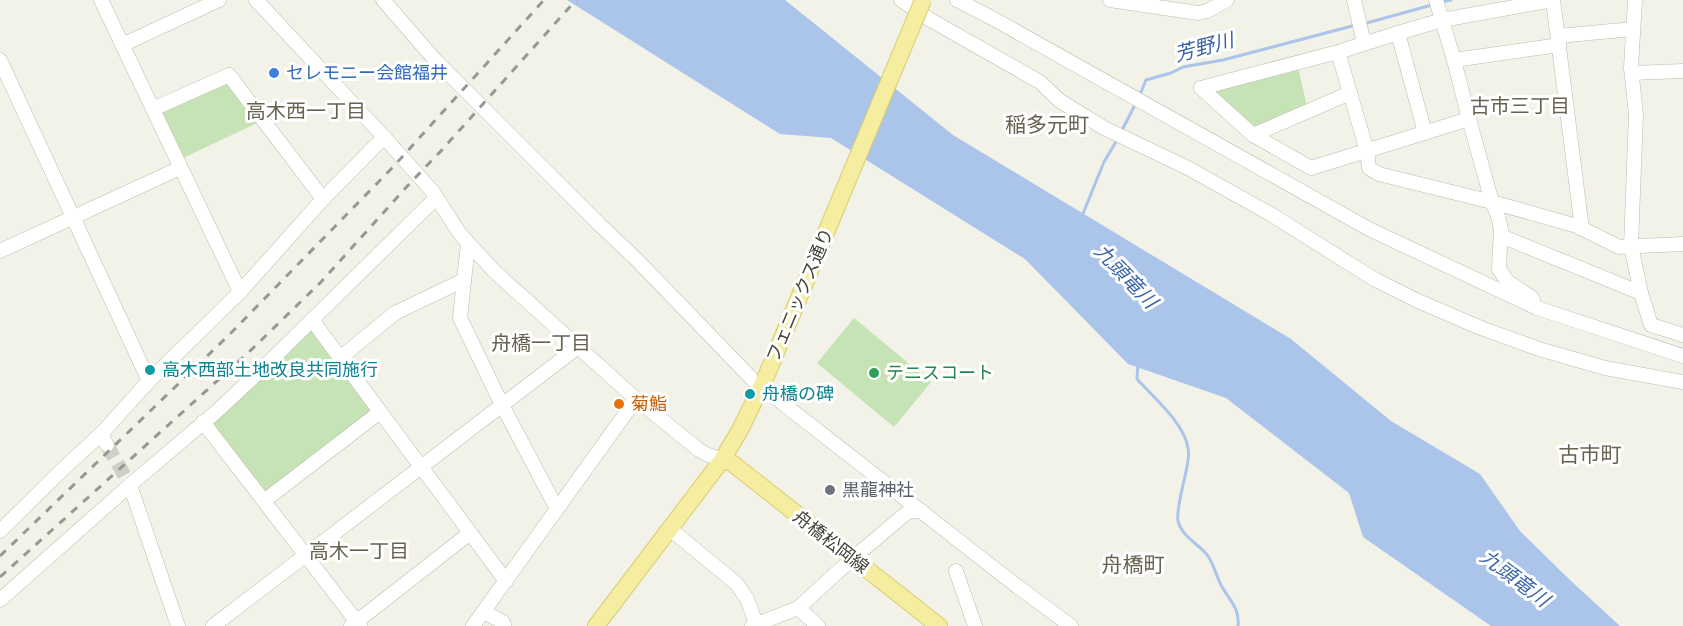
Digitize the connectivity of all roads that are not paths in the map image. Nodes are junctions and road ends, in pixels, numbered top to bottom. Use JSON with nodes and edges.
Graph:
{"nodes":[{"id":1,"x":100,"y":0,"type":"edge"},
{"id":2,"x":219,"y":0,"type":"edge"},
{"id":3,"x":255,"y":0,"type":"edge"},
{"id":4,"x":384,"y":0,"type":"edge"},
{"id":5,"x":901,"y":0,"type":"edge"},
{"id":6,"x":922,"y":0,"type":"edge"},
{"id":7,"x":957,"y":0,"type":"edge"},
{"id":8,"x":1110,"y":0,"type":"edge"},
{"id":9,"x":1227,"y":0,"type":"edge"},
{"id":10,"x":1354,"y":0,"type":"edge"},
{"id":11,"x":1436,"y":0,"type":"edge"},
{"id":12,"x":1635,"y":0,"type":"edge"},
{"id":13,"x":1170,"y":5,"type":"edge"},
{"id":14,"x":1442,"y":20,"type":"junction"},
{"id":15,"x":1633,"y":29,"type":"junction"},
{"id":16,"x":1398,"y":33,"type":"junction"},
{"id":17,"x":1558,"y":40,"type":"junction"},
{"id":18,"x":1364,"y":43,"type":"junction"},
{"id":19,"x":122,"y":45,"type":"junction"},
{"id":20,"x":1338,"y":52,"type":"junction"},
{"id":21,"x":0,"y":60,"type":"edge"},
{"id":22,"x":1454,"y":60,"type":"junction"},
{"id":23,"x":1683,"y":71,"type":"edge"},
{"id":24,"x":1632,"y":73,"type":"junction"},
{"id":25,"x":1350,"y":93,"type":"junction"},
{"id":26,"x":153,"y":109,"type":"junction"},
{"id":27,"x":1468,"y":119,"type":"junction"},
{"id":28,"x":1425,"y":133,"type":"junction"},
{"id":29,"x":1253,"y":135,"type":"junction"},
{"id":30,"x":384,"y":137,"type":"junction"},
{"id":31,"x":1367,"y":151,"type":"junction"},
{"id":32,"x":180,"y":168,"type":"junction"},
{"id":33,"x":436,"y":198,"type":"junction"},
{"id":34,"x":323,"y":199,"type":"junction"},
{"id":35,"x":1492,"y":202,"type":"junction"},
{"id":36,"x":73,"y":218,"type":"junction"},
{"id":37,"x":1582,"y":229,"type":"junction"},
{"id":38,"x":1501,"y":236,"type":"junction"},
{"id":39,"x":468,"y":244,"type":"junction"},
{"id":40,"x":1683,"y":244,"type":"edge"},
{"id":41,"x":1631,"y":246,"type":"junction"},
{"id":42,"x":0,"y":251,"type":"edge"},
{"id":43,"x":464,"y":280,"type":"junction"},
{"id":44,"x":240,"y":292,"type":"junction"},
{"id":45,"x":1641,"y":293,"type":"junction"},
{"id":46,"x":1537,"y":308,"type":"junction"},
{"id":47,"x":312,"y":320,"type":"junction"},
{"id":48,"x":1683,"y":335,"type":"edge"},
{"id":49,"x":578,"y":347,"type":"junction"},
{"id":50,"x":1683,"y":356,"type":"edge"},
{"id":51,"x":340,"y":358,"type":"junction"},
{"id":52,"x":149,"y":381,"type":"junction"},
{"id":53,"x":1683,"y":382,"type":"edge"},
{"id":54,"x":764,"y":383,"type":"junction"},
{"id":55,"x":636,"y":399,"type":"junction"},
{"id":56,"x":502,"y":405,"type":"junction"},
{"id":57,"x":380,"y":412,"type":"junction"},
{"id":58,"x":203,"y":422,"type":"junction"},
{"id":59,"x":722,"y":460,"type":"junction"},
{"id":60,"x":420,"y":466,"type":"junction"},
{"id":61,"x":130,"y":485,"type":"junction"},
{"id":62,"x":264,"y":501,"type":"junction"},
{"id":63,"x":557,"y":509,"type":"junction"},
{"id":64,"x":922,"y":511,"type":"junction"},
{"id":65,"x":670,"y":529,"type":"junction"},
{"id":66,"x":0,"y":531,"type":"edge"},
{"id":67,"x":470,"y":533,"type":"junction"},
{"id":68,"x":305,"y":555,"type":"junction"},
{"id":69,"x":853,"y":558,"type":"junction"},
{"id":70,"x":956,"y":571,"type":"dead end"},
{"id":71,"x":506,"y":581,"type":"junction"},
{"id":72,"x":0,"y":600,"type":"edge"},
{"id":73,"x":798,"y":608,"type":"junction"},
{"id":74,"x":484,"y":612,"type":"junction"},
{"id":75,"x":356,"y":624,"type":"edge"},
{"id":76,"x":755,"y":625,"type":"edge"},
{"id":77,"x":177,"y":626,"type":"edge"},
{"id":78,"x":213,"y":626,"type":"edge"},
{"id":79,"x":473,"y":626,"type":"edge"},
{"id":80,"x":504,"y":626,"type":"edge"},
{"id":81,"x":596,"y":626,"type":"edge"},
{"id":82,"x":818,"y":626,"type":"edge"},
{"id":83,"x":939,"y":626,"type":"edge"},
{"id":84,"x":975,"y":626,"type":"edge"},
{"id":85,"x":1071,"y":626,"type":"edge"}],
"edges":[{"from":1,"to":19,"type":"street"},
{"from":2,"to":19,"type":"street"},
{"from":3,"to":30,"type":"street"},
{"from":4,"to":54,"type":"street"},
{"from":5,"to":53,"type":"street"},
{"from":6,"to":54,"type":"main road","name":"フェニックス通り","bridge":true},
{"from":7,"to":46,"type":"street"},
{"from":8,"to":13,"type":"street"},
{"from":9,"to":13,"type":"street"},
{"from":10,"to":18,"type":"street"},
{"from":11,"to":14,"type":"street"},
{"from":12,"to":15,"type":"street"},
{"from":14,"to":16,"type":"street"},
{"from":14,"to":17,"type":"street"},
{"from":14,"to":22,"type":"street"},
{"from":15,"to":17,"type":"street"},
{"from":15,"to":24,"type":"street"},
{"from":16,"to":18,"type":"street"},
{"from":16,"to":28,"type":"street"},
{"from":17,"to":22,"type":"street"},
{"from":17,"to":37,"type":"street"},
{"from":18,"to":20,"type":"street"},
{"from":19,"to":26,"type":"street"},
{"from":20,"to":25,"type":"street"},
{"from":20,"to":29,"type":"street"},
{"from":21,"to":36,"type":"street"},
{"from":22,"to":27,"type":"street"},
{"from":23,"to":24,"type":"street"},
{"from":24,"to":41,"type":"street"},
{"from":25,"to":29,"type":"street"},
{"from":25,"to":31,"type":"street"},
{"from":26,"to":32,"type":"street"},
{"from":26,"to":34,"type":"street"},
{"from":27,"to":28,"type":"street"},
{"from":27,"to":35,"type":"street"},
{"from":28,"to":31,"type":"street"},
{"from":29,"to":31,"type":"street"},
{"from":30,"to":33,"type":"street"},
{"from":30,"to":34,"type":"street"},
{"from":31,"to":35,"type":"street"},
{"from":32,"to":36,"type":"street"},
{"from":32,"to":44,"type":"street"},
{"from":33,"to":39,"type":"street"},
{"from":33,"to":47,"type":"street"},
{"from":34,"to":44,"type":"street"},
{"from":35,"to":37,"type":"street"},
{"from":35,"to":38,"type":"street"},
{"from":36,"to":42,"type":"street"},
{"from":36,"to":52,"type":"street"},
{"from":37,"to":41,"type":"street"},
{"from":38,"to":45,"type":"street"},
{"from":38,"to":46,"type":"street"},
{"from":39,"to":43,"type":"street"},
{"from":39,"to":49,"type":"street"},
{"from":40,"to":41,"type":"street"},
{"from":41,"to":45,"type":"street"},
{"from":43,"to":51,"type":"street"},
{"from":43,"to":56,"type":"street"},
{"from":44,"to":52,"type":"street"},
{"from":45,"to":48,"type":"street"},
{"from":46,"to":50,"type":"street"},
{"from":47,"to":51,"type":"street"},
{"from":47,"to":58,"type":"street"},
{"from":49,"to":55,"type":"street"},
{"from":49,"to":56,"type":"street"},
{"from":51,"to":57,"type":"street"},
{"from":52,"to":66,"type":"street"},
{"from":54,"to":59,"type":"main road","name":"フェニックス通り"},
{"from":54,"to":64,"type":"street"},
{"from":55,"to":59,"type":"street"},
{"from":55,"to":63,"type":"street"},
{"from":56,"to":60,"type":"street"},
{"from":56,"to":63,"type":"street"},
{"from":57,"to":60,"type":"street"},
{"from":57,"to":62,"type":"street"},
{"from":58,"to":61,"type":"street"},
{"from":58,"to":62,"type":"street"},
{"from":59,"to":65,"type":"main road","name":"フェニックス通り"},
{"from":59,"to":69,"type":"main road","name":"舟橋松岡線"},
{"from":60,"to":67,"type":"street"},
{"from":60,"to":68,"type":"street"},
{"from":61,"to":72,"type":"street"},
{"from":61,"to":77,"type":"street"},
{"from":62,"to":68,"type":"street"},
{"from":63,"to":71,"type":"street"},
{"from":64,"to":69,"type":"street"},
{"from":64,"to":85,"type":"street"},
{"from":65,"to":76,"type":"street"},
{"from":65,"to":81,"type":"main road","name":"フェニックス通り"},
{"from":67,"to":71,"type":"street"},
{"from":67,"to":75,"type":"street"},
{"from":68,"to":75,"type":"street"},
{"from":68,"to":78,"type":"street"},
{"from":69,"to":73,"type":"street"},
{"from":69,"to":83,"type":"main road","name":"舟橋松岡線"},
{"from":70,"to":84,"type":"street"},
{"from":71,"to":74,"type":"street"},
{"from":73,"to":76,"type":"street"},
{"from":73,"to":82,"type":"street"},
{"from":74,"to":79,"type":"street"},
{"from":74,"to":80,"type":"street"}]}
